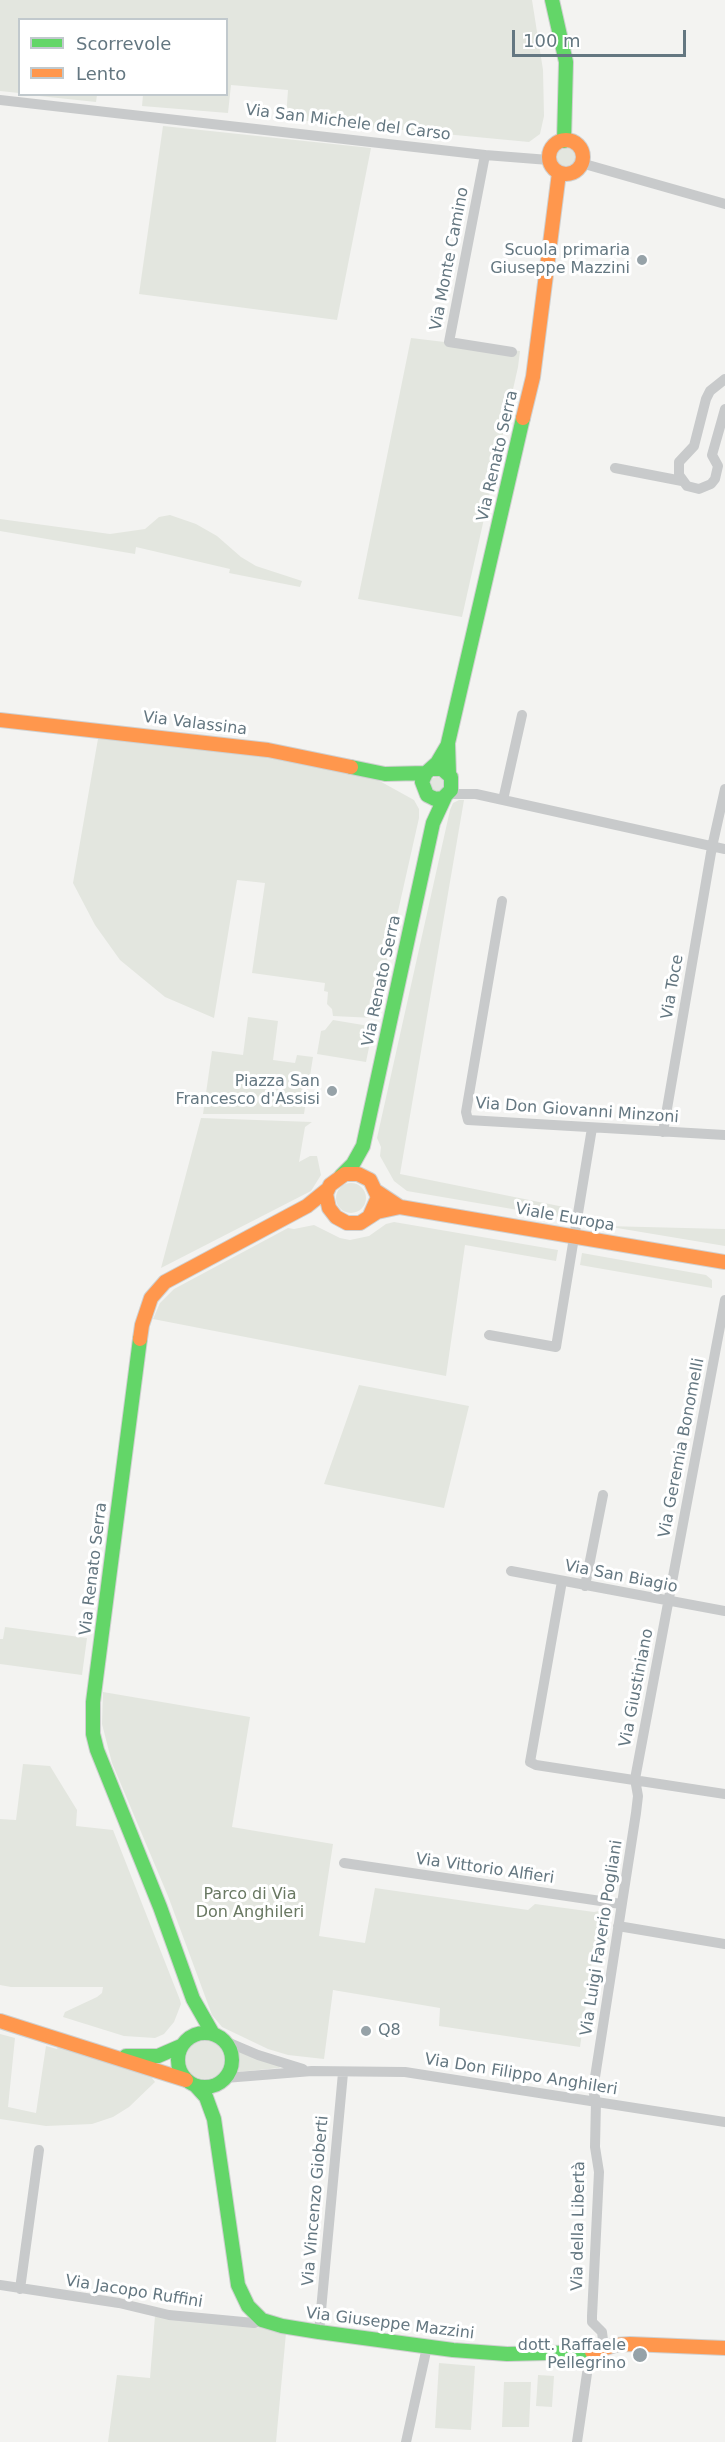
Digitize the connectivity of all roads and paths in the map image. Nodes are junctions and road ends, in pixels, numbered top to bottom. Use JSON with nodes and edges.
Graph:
{"nodes":[{"id":1,"x":552,"y":0,"type":"edge"},
{"id":2,"x":0,"y":100,"type":"edge"},
{"id":3,"x":564,"y":141,"type":"junction"},
{"id":4,"x":486,"y":154,"type":"junction"},
{"id":5,"x":549,"y":160,"type":"junction"},
{"id":6,"x":581,"y":164,"type":"junction"},
{"id":7,"x":559,"y":173,"type":"junction"},
{"id":8,"x":725,"y":204,"type":"edge"},
{"id":9,"x":512,"y":352,"type":"dead end"},
{"id":10,"x":725,"y":379,"type":"edge"},
{"id":11,"x":725,"y":409,"type":"edge"},
{"id":12,"x":615,"y":468,"type":"dead end"},
{"id":13,"x":682,"y":481,"type":"junction"},
{"id":14,"x":522,"y":715,"type":"dead end"},
{"id":15,"x":0,"y":720,"type":"edge"},
{"id":16,"x":448,"y":743,"type":"junction"},
{"id":17,"x":429,"y":771,"type":"junction"},
{"id":18,"x":385,"y":774,"type":"junction"},
{"id":19,"x":449,"y":786,"type":"junction"},
{"id":20,"x":725,"y":789,"type":"edge"},
{"id":21,"x":426,"y":793,"type":"junction"},
{"id":22,"x":502,"y":800,"type":"junction"},
{"id":23,"x":433,"y":823,"type":"junction"},
{"id":24,"x":712,"y":847,"type":"junction"},
{"id":25,"x":725,"y":849,"type":"edge"},
{"id":26,"x":502,"y":901,"type":"dead end"},
{"id":27,"x":592,"y":1128,"type":"junction"},
{"id":28,"x":663,"y":1132,"type":"junction"},
{"id":29,"x":725,"y":1135,"type":"edge"},
{"id":30,"x":363,"y":1146,"type":"junction"},
{"id":31,"x":341,"y":1176,"type":"junction"},
{"id":32,"x":373,"y":1185,"type":"junction"},
{"id":33,"x":328,"y":1189,"type":"junction"},
{"id":34,"x":400,"y":1207,"type":"junction"},
{"id":35,"x":296,"y":1212,"type":"junction"},
{"id":36,"x":370,"y":1215,"type":"junction"},
{"id":37,"x":336,"y":1217,"type":"junction"},
{"id":38,"x":573,"y":1237,"type":"junction"},
{"id":39,"x":725,"y":1262,"type":"edge"},
{"id":40,"x":725,"y":1300,"type":"edge"},
{"id":41,"x":489,"y":1335,"type":"dead end"},
{"id":42,"x":603,"y":1496,"type":"dead end"},
{"id":43,"x":511,"y":1571,"type":"dead end"},
{"id":44,"x":562,"y":1581,"type":"junction"},
{"id":45,"x":585,"y":1586,"type":"junction"},
{"id":46,"x":668,"y":1602,"type":"junction"},
{"id":47,"x":725,"y":1611,"type":"edge"},
{"id":48,"x":635,"y":1779,"type":"junction"},
{"id":49,"x":725,"y":1794,"type":"edge"},
{"id":50,"x":344,"y":1863,"type":"dead end"},
{"id":51,"x":621,"y":1904,"type":"junction"},
{"id":52,"x":618,"y":1926,"type":"junction"},
{"id":53,"x":725,"y":1944,"type":"edge"},
{"id":54,"x":193,"y":1999,"type":"junction"},
{"id":55,"x":0,"y":2020,"type":"edge"},
{"id":56,"x":219,"y":2037,"type":"junction"},
{"id":57,"x":184,"y":2042,"type":"junction"},
{"id":58,"x":105,"y":2054,"type":"junction"},
{"id":59,"x":312,"y":2071,"type":"junction"},
{"id":60,"x":343,"y":2073,"type":"junction"},
{"id":61,"x":223,"y":2080,"type":"junction"},
{"id":62,"x":191,"y":2083,"type":"junction"},
{"id":63,"x":596,"y":2101,"type":"junction"},
{"id":64,"x":214,"y":2119,"type":"junction"},
{"id":65,"x":725,"y":2122,"type":"edge"},
{"id":66,"x":39,"y":2150,"type":"dead end"},
{"id":67,"x":0,"y":2285,"type":"edge"},
{"id":68,"x":20,"y":2289,"type":"junction"},
{"id":69,"x":262,"y":2320,"type":"junction"},
{"id":70,"x":319,"y":2332,"type":"junction"},
{"id":71,"x":427,"y":2347,"type":"junction"},
{"id":72,"x":604,"y":2348,"type":"junction"},
{"id":73,"x":725,"y":2348,"type":"edge"},
{"id":74,"x":590,"y":2353,"type":"junction"},
{"id":75,"x":406,"y":2442,"type":"edge"},
{"id":76,"x":577,"y":2442,"type":"edge"}],
"edges":[{"from":1,"to":3,"type":"street"},
{"from":2,"to":4,"type":"street","name":"Via San Michele del Carso"},
{"from":3,"to":5,"type":"street"},
{"from":3,"to":6,"type":"street"},
{"from":4,"to":5,"type":"street","name":"Via San Michele del Carso"},
{"from":4,"to":9,"type":"street","name":"Via Monte Camino"},
{"from":5,"to":7,"type":"street"},
{"from":6,"to":7,"type":"street"},
{"from":6,"to":8,"type":"street"},
{"from":7,"to":16,"type":"street","name":"Via Renato Serra"},
{"from":10,"to":13,"type":"street"},
{"from":11,"to":13,"type":"street"},
{"from":12,"to":13,"type":"street"},
{"from":14,"to":22,"type":"street"},
{"from":15,"to":18,"type":"street","name":"Via Valassina"},
{"from":16,"to":17,"type":"street","name":"Via Renato Serra"},
{"from":16,"to":19,"type":"street","name":"Via Renato Serra"},
{"from":17,"to":18,"type":"street","name":"Via Valassina"},
{"from":17,"to":19,"type":"street"},
{"from":17,"to":21,"type":"street"},
{"from":18,"to":21,"type":"street","name":"Via Valassina"},
{"from":19,"to":21,"type":"street"},
{"from":19,"to":22,"type":"street"},
{"from":19,"to":23,"type":"street","name":"Via Renato Serra"},
{"from":20,"to":24,"type":"street","name":"Via Toce"},
{"from":21,"to":23,"type":"street","name":"Via Renato Serra"},
{"from":22,"to":24,"type":"street"},
{"from":23,"to":30,"type":"street","name":"Via Renato Serra"},
{"from":24,"to":25,"type":"street"},
{"from":24,"to":28,"type":"street","name":"Via Toce"},
{"from":26,"to":27,"type":"street","name":"Via Don Giovanni Minzoni"},
{"from":27,"to":28,"type":"street","name":"Via Don Giovanni Minzoni"},
{"from":27,"to":38,"type":"street"},
{"from":28,"to":29,"type":"street","name":"Via Don Giovanni Minzoni"},
{"from":30,"to":31,"type":"street","name":"Via Renato Serra"},
{"from":30,"to":32,"type":"street","name":"Via Renato Serra"},
{"from":31,"to":32,"type":"street"},
{"from":31,"to":33,"type":"street"},
{"from":32,"to":34,"type":"street","name":"Viale Europa"},
{"from":32,"to":36,"type":"street"},
{"from":33,"to":35,"type":"street","name":"Via Renato Serra"},
{"from":33,"to":37,"type":"street"},
{"from":34,"to":36,"type":"street","name":"Viale Europa"},
{"from":34,"to":38,"type":"street","name":"Viale Europa"},
{"from":35,"to":37,"type":"street"},
{"from":35,"to":54,"type":"street","name":"Via Renato Serra"},
{"from":36,"to":37,"type":"street"},
{"from":38,"to":39,"type":"street","name":"Viale Europa"},
{"from":38,"to":41,"type":"street"},
{"from":40,"to":46,"type":"street","name":"Via Geremia Bonomelli"},
{"from":42,"to":45,"type":"street"},
{"from":43,"to":44,"type":"street","name":"Via San Biagio"},
{"from":44,"to":45,"type":"street","name":"Via San Biagio"},
{"from":44,"to":48,"type":"street"},
{"from":45,"to":46,"type":"street","name":"Via San Biagio"},
{"from":46,"to":47,"type":"street","name":"Via San Biagio"},
{"from":46,"to":48,"type":"street","name":"Via Giustiniano"},
{"from":48,"to":49,"type":"street"},
{"from":48,"to":51,"type":"street","name":"Via Luigi Faverio Pogliani"},
{"from":50,"to":51,"type":"street","name":"Via Vittorio Alfieri"},
{"from":51,"to":52,"type":"street","name":"Via Luigi Faverio Pogliani"},
{"from":52,"to":53,"type":"street"},
{"from":52,"to":63,"type":"street","name":"Via Luigi Faverio Pogliani"},
{"from":54,"to":56,"type":"street","name":"Via Renato Serra"},
{"from":54,"to":57,"type":"street","name":"Via Renato Serra"},
{"from":55,"to":58,"type":"street"},
{"from":56,"to":57,"type":"street"},
{"from":56,"to":59,"type":"street","name":"Via Don Filippo Anghileri"},
{"from":56,"to":61,"type":"street"},
{"from":57,"to":58,"type":"street"},
{"from":57,"to":62,"type":"street"},
{"from":58,"to":62,"type":"street"},
{"from":59,"to":60,"type":"street","name":"Via Don Filippo Anghileri"},
{"from":59,"to":61,"type":"street","name":"Via Don Filippo Anghileri"},
{"from":60,"to":63,"type":"street","name":"Via Don Filippo Anghileri"},
{"from":60,"to":70,"type":"street","name":"Via Vincenzo Gioberti"},
{"from":61,"to":62,"type":"street"},
{"from":61,"to":64,"type":"street"},
{"from":62,"to":64,"type":"street"},
{"from":63,"to":65,"type":"street","name":"Via Don Filippo Anghileri"},
{"from":63,"to":72,"type":"street","name":"Via della Libertà"},
{"from":64,"to":69,"type":"street"},
{"from":66,"to":68,"type":"street"},
{"from":67,"to":68,"type":"street","name":"Via Jacopo Ruffini"},
{"from":68,"to":69,"type":"street","name":"Via Jacopo Ruffini"},
{"from":69,"to":70,"type":"street","name":"Via Giuseppe Mazzini"},
{"from":70,"to":71,"type":"street","name":"Via Giuseppe Mazzini"},
{"from":71,"to":74,"type":"street","name":"Via Giuseppe Mazzini"},
{"from":71,"to":75,"type":"street"},
{"from":72,"to":73,"type":"street","name":"Via Giuseppe Mazzini"},
{"from":72,"to":74,"type":"street","name":"Via Giuseppe Mazzini"},
{"from":74,"to":76,"type":"street"}]}
